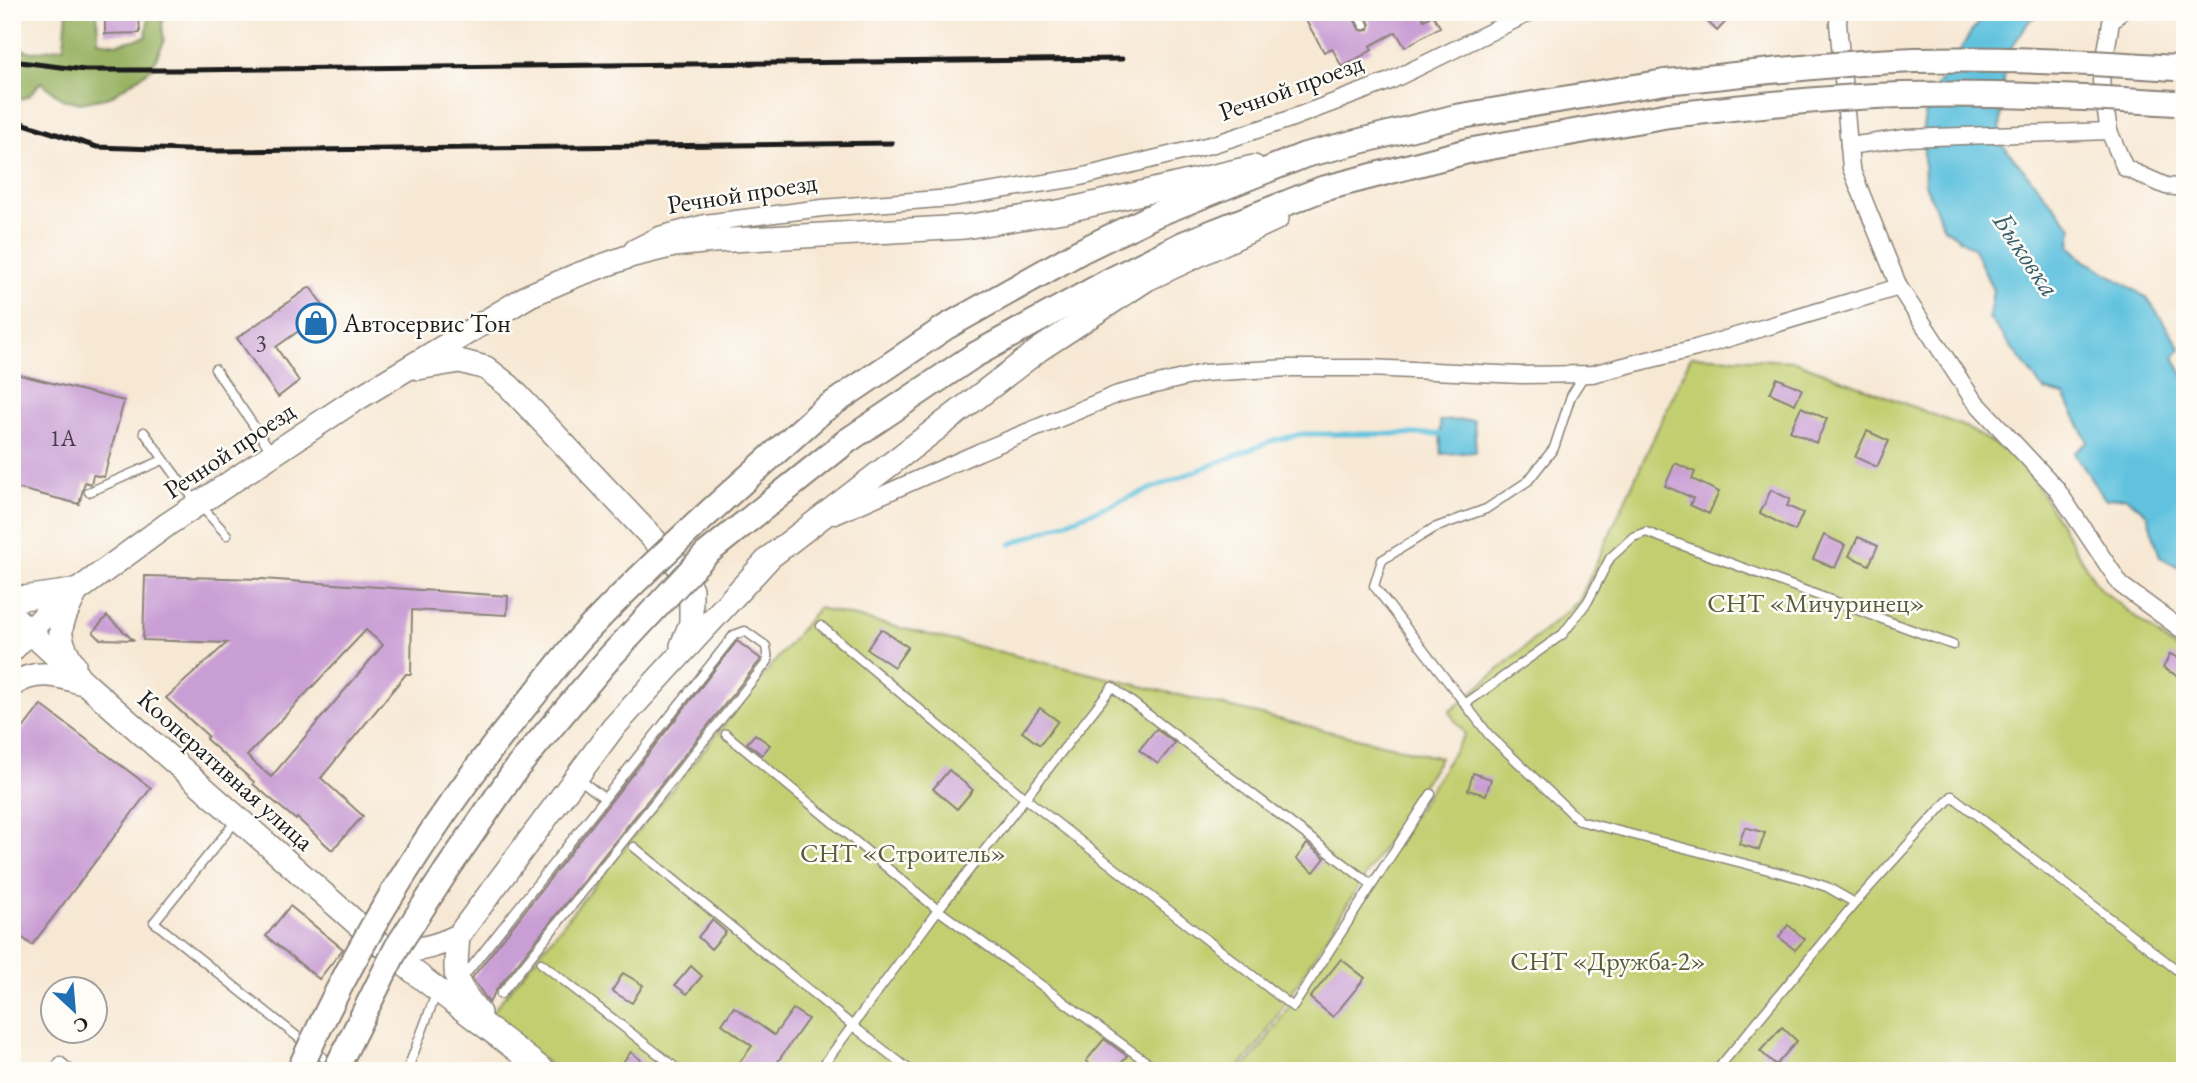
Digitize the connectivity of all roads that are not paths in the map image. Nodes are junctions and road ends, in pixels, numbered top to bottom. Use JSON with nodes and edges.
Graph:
{"nodes":[{"id":1,"x":1357,"y":12,"type":"edge"},
{"id":2,"x":1839,"y":12,"type":"edge"},
{"id":3,"x":2120,"y":12,"type":"edge"},
{"id":4,"x":1519,"y":15,"type":"edge"},
{"id":5,"x":1364,"y":25,"type":"dead end"},
{"id":6,"x":2180,"y":68,"type":"edge"},
{"id":7,"x":2180,"y":103,"type":"edge"},
{"id":8,"x":2109,"y":131,"type":"junction"},
{"id":9,"x":1849,"y":146,"type":"junction"},
{"id":10,"x":1305,"y":155,"type":"junction"},
{"id":11,"x":1355,"y":181,"type":"junction"},
{"id":12,"x":2185,"y":188,"type":"edge"},
{"id":13,"x":577,"y":275,"type":"junction"},
{"id":14,"x":1899,"y":287,"type":"junction"},
{"id":15,"x":215,"y":369,"type":"dead end"},
{"id":16,"x":408,"y":369,"type":"junction"},
{"id":17,"x":1585,"y":374,"type":"junction"},
{"id":18,"x":144,"y":432,"type":"dead end"},
{"id":19,"x":273,"y":453,"type":"junction"},
{"id":20,"x":163,"y":460,"type":"junction"},
{"id":21,"x":89,"y":492,"type":"dead end"},
{"id":22,"x":200,"y":504,"type":"junction"},
{"id":23,"x":810,"y":526,"type":"junction"},
{"id":24,"x":227,"y":535,"type":"dead end"},
{"id":25,"x":76,"y":591,"type":"junction"},
{"id":26,"x":12,"y":596,"type":"edge"},
{"id":27,"x":21,"y":623,"type":"edge"},
{"id":28,"x":821,"y":625,"type":"dead end"},
{"id":29,"x":2185,"y":632,"type":"edge"},
{"id":30,"x":1953,"y":645,"type":"dead end"},
{"id":31,"x":12,"y":650,"type":"edge"},
{"id":32,"x":675,"y":661,"type":"junction"},
{"id":33,"x":86,"y":684,"type":"junction"},
{"id":34,"x":12,"y":685,"type":"edge"},
{"id":35,"x":1465,"y":704,"type":"junction"},
{"id":36,"x":726,"y":734,"type":"dead end"},
{"id":37,"x":576,"y":777,"type":"junction"},
{"id":38,"x":1431,"y":794,"type":"dead end"},
{"id":39,"x":1026,"y":797,"type":"junction"},
{"id":40,"x":604,"y":798,"type":"junction"},
{"id":41,"x":238,"y":819,"type":"junction"},
{"id":42,"x":634,"y":847,"type":"dead end"},
{"id":43,"x":1373,"y":885,"type":"junction"},
{"id":44,"x":1855,"y":903,"type":"junction"},
{"id":45,"x":938,"y":910,"type":"junction"},
{"id":46,"x":458,"y":936,"type":"junction"},
{"id":47,"x":388,"y":951,"type":"junction"},
{"id":48,"x":541,"y":964,"type":"dead end"},
{"id":49,"x":465,"y":975,"type":"dead end"},
{"id":50,"x":2185,"y":976,"type":"edge"},
{"id":51,"x":437,"y":991,"type":"junction"},
{"id":52,"x":501,"y":994,"type":"dead end"},
{"id":53,"x":853,"y":1026,"type":"junction"},
{"id":54,"x":491,"y":1029,"type":"junction"},
{"id":55,"x":53,"y":1071,"type":"edge"},
{"id":56,"x":72,"y":1071,"type":"edge"},
{"id":57,"x":299,"y":1071,"type":"edge"},
{"id":58,"x":335,"y":1071,"type":"edge"},
{"id":59,"x":341,"y":1071,"type":"edge"},
{"id":60,"x":407,"y":1071,"type":"edge"},
{"id":61,"x":544,"y":1071,"type":"edge"},
{"id":62,"x":680,"y":1071,"type":"edge"},
{"id":63,"x":819,"y":1071,"type":"edge"},
{"id":64,"x":911,"y":1071,"type":"edge"},
{"id":65,"x":1159,"y":1071,"type":"edge"},
{"id":66,"x":1716,"y":1071,"type":"edge"}],
"edges":[{"from":1,"to":5,"type":"lane"},
{"from":2,"to":9,"type":"street"},
{"from":3,"to":8,"type":"street"},
{"from":4,"to":13,"type":"street","name":"Речной проезд"},
{"from":6,"to":10,"type":"main road","bridge":true},
{"from":7,"to":11,"type":"main road","bridge":true},
{"from":8,"to":9,"type":"street"},
{"from":8,"to":12,"type":"street"},
{"from":9,"to":14,"type":"street"},
{"from":10,"to":13,"type":"main road"},
{"from":10,"to":57,"type":"main road","bridge":true},
{"from":11,"to":23,"type":"main road"},
{"from":11,"to":58,"type":"main road","bridge":true},
{"from":13,"to":16,"type":"main road","name":"Речной проезд"},
{"from":14,"to":17,"type":"street"},
{"from":14,"to":29,"type":"street"},
{"from":15,"to":19,"type":"lane"},
{"from":16,"to":19,"type":"main road","name":"Речной проезд"},
{"from":16,"to":32,"type":"main road"},
{"from":17,"to":23,"type":"street"},
{"from":17,"to":35,"type":"lane"},
{"from":18,"to":20,"type":"lane"},
{"from":19,"to":22,"type":"main road","name":"Речной проезд"},
{"from":20,"to":21,"type":"lane"},
{"from":20,"to":22,"type":"lane"},
{"from":22,"to":24,"type":"lane"},
{"from":22,"to":25,"type":"main road","name":"Речной проезд"},
{"from":23,"to":32,"type":"main road"},
{"from":25,"to":26,"type":"main road"},
{"from":25,"to":27,"type":"main road","name":"Речной проезд"},
{"from":25,"to":33,"type":"main road"},
{"from":27,"to":31,"type":"main road","name":"Речной проезд"},
{"from":27,"to":33,"type":"main road","name":"Кооперативная улица"},
{"from":28,"to":39,"type":"lane"},
{"from":30,"to":35,"type":"lane"},
{"from":32,"to":37,"type":"main road"},
{"from":33,"to":34,"type":"main road"},
{"from":33,"to":41,"type":"main road","name":"Кооперативная улица"},
{"from":35,"to":44,"type":"lane"},
{"from":36,"to":45,"type":"lane"},
{"from":37,"to":40,"type":"lane"},
{"from":37,"to":46,"type":"main road"},
{"from":38,"to":43,"type":"lane"},
{"from":39,"to":43,"type":"lane"},
{"from":39,"to":43,"type":"lane"},
{"from":39,"to":45,"type":"lane"},
{"from":40,"to":49,"type":"lane"},
{"from":40,"to":52,"type":"lane"},
{"from":41,"to":47,"type":"main road","name":"Кооперативная улица"},
{"from":41,"to":59,"type":"lane"},
{"from":42,"to":53,"type":"lane"},
{"from":44,"to":50,"type":"lane"},
{"from":44,"to":66,"type":"lane"},
{"from":45,"to":53,"type":"lane"},
{"from":45,"to":65,"type":"lane"},
{"from":46,"to":47,"type":"main road"},
{"from":46,"to":54,"type":"main road"},
{"from":47,"to":51,"type":"main road","name":"Кооперативная улица"},
{"from":48,"to":62,"type":"lane"},
{"from":51,"to":54,"type":"main road","name":"Кооперативная улица"},
{"from":51,"to":60,"type":"lane"},
{"from":53,"to":63,"type":"lane"},
{"from":53,"to":64,"type":"lane"},
{"from":54,"to":61,"type":"main road"},
{"from":55,"to":56,"type":"lane"}]}
